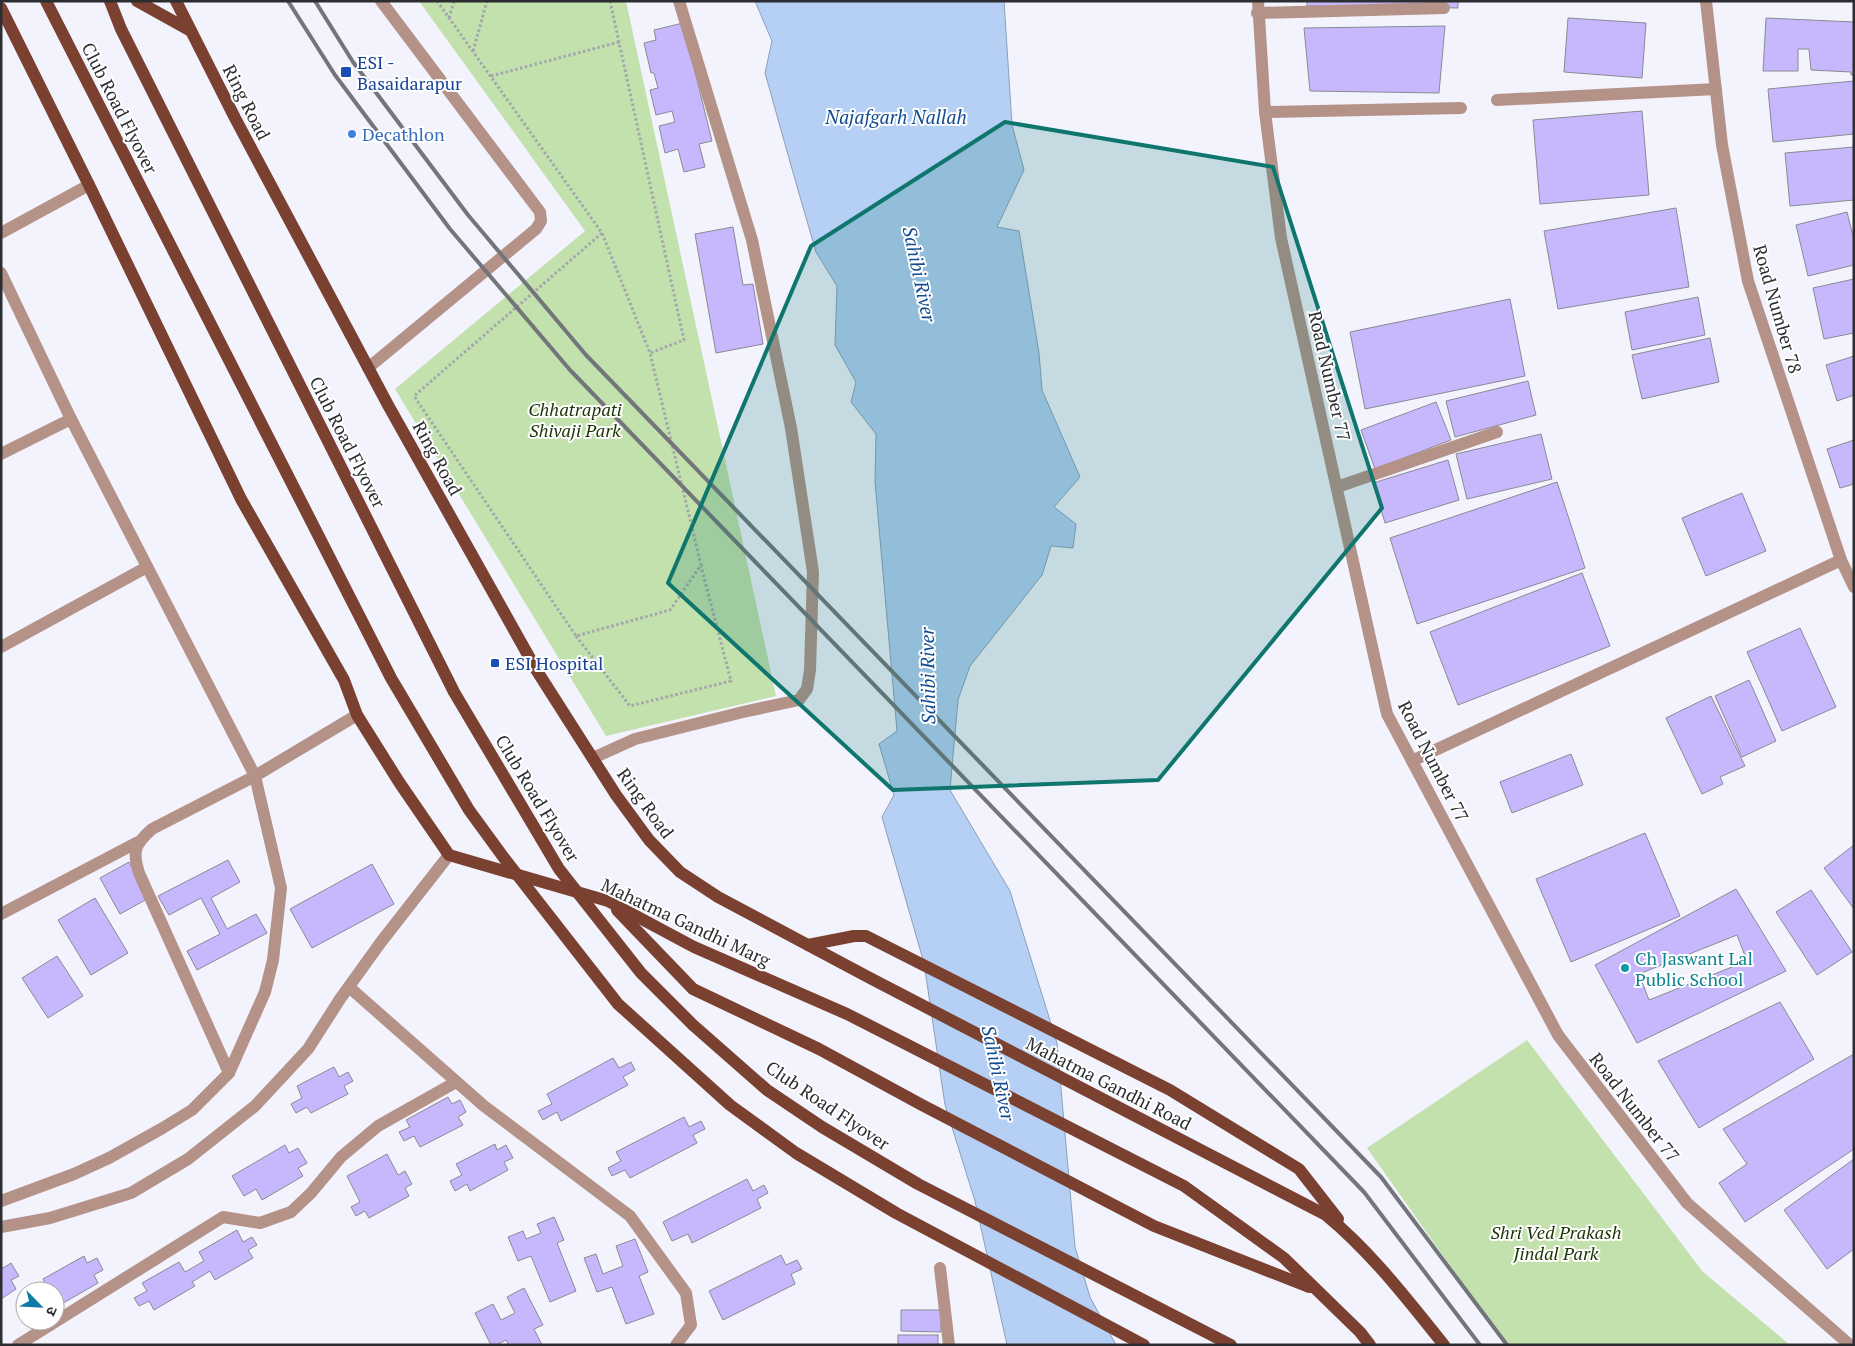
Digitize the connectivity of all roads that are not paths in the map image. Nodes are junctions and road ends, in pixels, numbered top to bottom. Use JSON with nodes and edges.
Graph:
{"nodes":[{"id":1,"x":46,"y":1,"type":"edge"},
{"id":2,"x":110,"y":1,"type":"edge"},
{"id":3,"x":138,"y":1,"type":"edge"},
{"id":4,"x":176,"y":1,"type":"edge"},
{"id":5,"x":380,"y":1,"type":"edge"},
{"id":6,"x":679,"y":1,"type":"edge"},
{"id":7,"x":1706,"y":1,"type":"edge"},
{"id":8,"x":1257,"y":7,"type":"edge"},
{"id":9,"x":1,"y":8,"type":"edge"},
{"id":10,"x":1444,"y":8,"type":"dead end"},
{"id":11,"x":191,"y":31,"type":"junction"},
{"id":12,"x":1716,"y":88,"type":"junction"},
{"id":13,"x":1497,"y":100,"type":"dead end"},
{"id":14,"x":1461,"y":108,"type":"dead end"},
{"id":15,"x":1265,"y":112,"type":"junction"},
{"id":16,"x":89,"y":185,"type":"junction"},
{"id":17,"x":1,"y":233,"type":"edge"},
{"id":18,"x":1,"y":273,"type":"edge"},
{"id":19,"x":368,"y":368,"type":"junction"},
{"id":20,"x":71,"y":419,"type":"junction"},
{"id":21,"x":1497,"y":432,"type":"dead end"},
{"id":22,"x":1,"y":454,"type":"edge"},
{"id":23,"x":1337,"y":487,"type":"junction"},
{"id":24,"x":1841,"y":560,"type":"junction"},
{"id":25,"x":147,"y":567,"type":"junction"},
{"id":26,"x":1854,"y":587,"type":"edge"},
{"id":27,"x":1,"y":648,"type":"edge"},
{"id":28,"x":357,"y":715,"type":"junction"},
{"id":29,"x":593,"y":758,"type":"junction"},
{"id":30,"x":1412,"y":761,"type":"junction"},
{"id":31,"x":255,"y":776,"type":"junction"},
{"id":32,"x":138,"y":842,"type":"junction"},
{"id":33,"x":449,"y":855,"type":"junction"},
{"id":34,"x":718,"y":897,"type":"joint"},
{"id":35,"x":608,"y":901,"type":"junction"},
{"id":36,"x":1,"y":914,"type":"edge"},
{"id":37,"x":808,"y":945,"type":"junction"},
{"id":38,"x":868,"y":978,"type":"joint"},
{"id":39,"x":349,"y":987,"type":"junction"},
{"id":40,"x":230,"y":1073,"type":"junction"},
{"id":41,"x":456,"y":1082,"type":"junction"},
{"id":42,"x":1,"y":1201,"type":"edge"},
{"id":43,"x":1,"y":1226,"type":"edge"},
{"id":44,"x":1348,"y":1233,"type":"junction"},
{"id":45,"x":940,"y":1268,"type":"dead end"},
{"id":46,"x":1316,"y":1290,"type":"junction"},
{"id":47,"x":18,"y":1345,"type":"edge"},
{"id":48,"x":676,"y":1345,"type":"edge"},
{"id":49,"x":949,"y":1345,"type":"edge"},
{"id":50,"x":1144,"y":1345,"type":"edge"},
{"id":51,"x":1231,"y":1345,"type":"edge"},
{"id":52,"x":1370,"y":1345,"type":"edge"},
{"id":53,"x":1444,"y":1345,"type":"edge"},
{"id":54,"x":1850,"y":1345,"type":"edge"}],
"edges":[{"from":1,"to":50,"type":"main road","name":"Club Road Flyover"},
{"from":2,"to":51,"type":"main road","name":"Club Road Flyover"},
{"from":3,"to":11,"type":"main road"},
{"from":4,"to":11,"type":"main road","name":"Ring Road"},
{"from":5,"to":19,"type":"street"},
{"from":6,"to":29,"type":"street"},
{"from":7,"to":12,"type":"street","name":"Road Number 78"},
{"from":8,"to":10,"type":"street"},
{"from":8,"to":15,"type":"street","name":"Road Number 77"},
{"from":9,"to":16,"type":"main road"},
{"from":11,"to":19,"type":"main road","name":"Ring Road"},
{"from":12,"to":13,"type":"street"},
{"from":12,"to":24,"type":"street","name":"Road Number 78"},
{"from":14,"to":15,"type":"street"},
{"from":15,"to":23,"type":"street","name":"Road Number 77"},
{"from":16,"to":17,"type":"street"},
{"from":16,"to":28,"type":"main road"},
{"from":18,"to":20,"type":"street"},
{"from":19,"to":29,"type":"main road","name":"Ring Road"},
{"from":20,"to":22,"type":"street"},
{"from":20,"to":25,"type":"street"},
{"from":21,"to":23,"type":"street"},
{"from":23,"to":30,"type":"street","name":"Road Number 77"},
{"from":24,"to":26,"type":"street","name":"Road Number 78"},
{"from":24,"to":30,"type":"street"},
{"from":25,"to":27,"type":"street"},
{"from":25,"to":31,"type":"street"},
{"from":28,"to":31,"type":"street"},
{"from":28,"to":33,"type":"main road"},
{"from":29,"to":34,"type":"main road","name":"Ring Road"},
{"from":30,"to":54,"type":"street","name":"Road Number 77"},
{"from":31,"to":32,"type":"street"},
{"from":31,"to":40,"type":"street"},
{"from":32,"to":36,"type":"street"},
{"from":32,"to":40,"type":"street"},
{"from":33,"to":35,"type":"main road","name":"Mahatma Gandhi Marg"},
{"from":33,"to":39,"type":"street"},
{"from":34,"to":37,"type":"main road","name":"Mahatma Gandhi Marg"},
{"from":35,"to":46,"type":"main road","name":"Mahatma Gandhi Marg"},
{"from":35,"to":46,"type":"main road"},
{"from":37,"to":38,"type":"main road","name":"Mahatma Gandhi Marg"},
{"from":37,"to":44,"type":"main road"},
{"from":38,"to":44,"type":"main road","name":"Mahatma Gandhi Road"},
{"from":39,"to":41,"type":"street"},
{"from":39,"to":43,"type":"street"},
{"from":40,"to":42,"type":"street"},
{"from":41,"to":47,"type":"street"},
{"from":41,"to":48,"type":"street"},
{"from":44,"to":53,"type":"main road"},
{"from":45,"to":49,"type":"street"},
{"from":46,"to":52,"type":"main road"}]}
